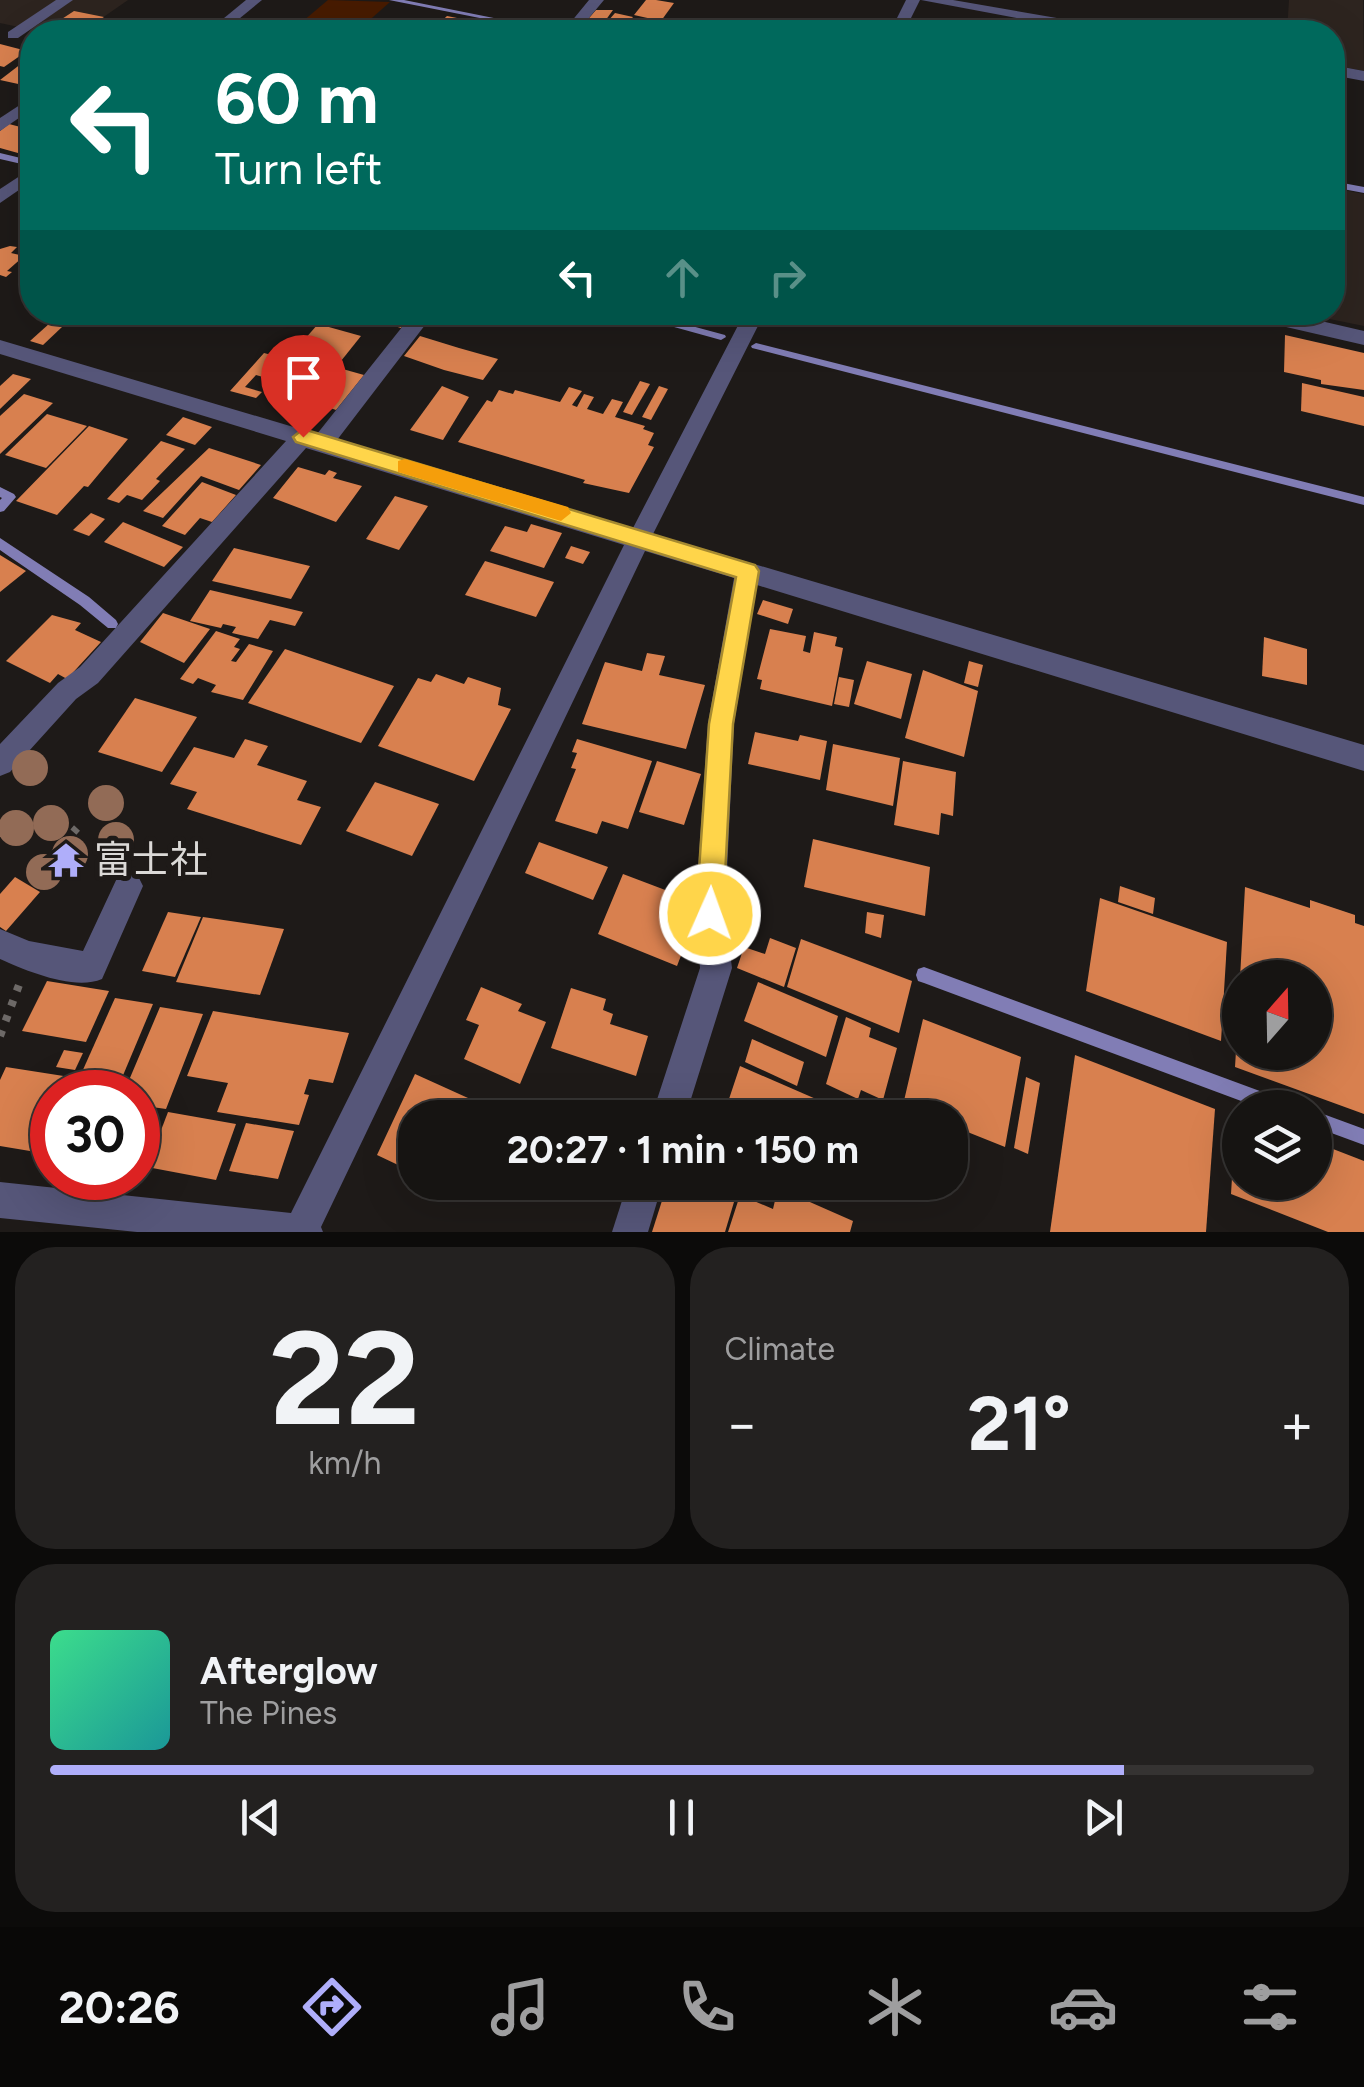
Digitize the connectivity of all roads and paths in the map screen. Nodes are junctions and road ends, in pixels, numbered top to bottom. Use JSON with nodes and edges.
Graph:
{"nodes":[{"id":1,"x":66,"y":0,"type":"edge"},
{"id":2,"x":256,"y":0,"type":"edge"},
{"id":3,"x":597,"y":0,"type":"edge"},
{"id":4,"x":928,"y":0,"type":"edge"},
{"id":5,"x":31,"y":20,"type":"edge"},
{"id":6,"x":230,"y":20,"type":"edge"},
{"id":7,"x":580,"y":20,"type":"edge"},
{"id":8,"x":1045,"y":20,"type":"edge"},
{"id":9,"x":20,"y":182,"type":"edge"},
{"id":10,"x":0,"y":198,"type":"edge"},
{"id":11,"x":414,"y":325,"type":"edge"},
{"id":12,"x":747,"y":325,"type":"edge"},
{"id":13,"x":1320,"y":325,"type":"edge"},
{"id":14,"x":1364,"y":338,"type":"edge"},
{"id":15,"x":0,"y":347,"type":"edge"},
{"id":16,"x":313,"y":440,"type":"junction"},
{"id":17,"x":640,"y":537,"type":"junction"},
{"id":18,"x":748,"y":571,"type":"junction"},
{"id":19,"x":1364,"y":758,"type":"edge"},
{"id":20,"x":0,"y":763,"type":"edge"},
{"id":21,"x":77,"y":828,"type":"dead end"},
{"id":22,"x":32,"y":880,"type":"dead end"},
{"id":23,"x":128,"y":886,"type":"dead end"},
{"id":24,"x":15,"y":950,"type":"edge"},
{"id":25,"x":0,"y":1036,"type":"edge"},
{"id":26,"x":674,"y":1100,"type":"edge"},
{"id":27,"x":0,"y":1200,"type":"edge"},
{"id":28,"x":640,"y":1200,"type":"edge"},
{"id":29,"x":303,"y":1231,"type":"edge"},
{"id":30,"x":630,"y":1232,"type":"edge"}],
"edges":[{"from":1,"to":5,"type":"street"},
{"from":2,"to":6,"type":"street"},
{"from":3,"to":7,"type":"street"},
{"from":4,"to":8,"type":"street"},
{"from":9,"to":10,"type":"street"},
{"from":11,"to":16,"type":"street"},
{"from":12,"to":17,"type":"street"},
{"from":13,"to":14,"type":"street"},
{"from":15,"to":16,"type":"street"},
{"from":16,"to":17,"type":"street"},
{"from":16,"to":20,"type":"street"},
{"from":17,"to":18,"type":"street"},
{"from":17,"to":29,"type":"street"},
{"from":18,"to":19,"type":"street"},
{"from":18,"to":26,"type":"street"},
{"from":21,"to":22,"type":"path"},
{"from":23,"to":24,"type":"street"},
{"from":24,"to":25,"type":"path"},
{"from":27,"to":29,"type":"street"},
{"from":28,"to":30,"type":"street"}]}
